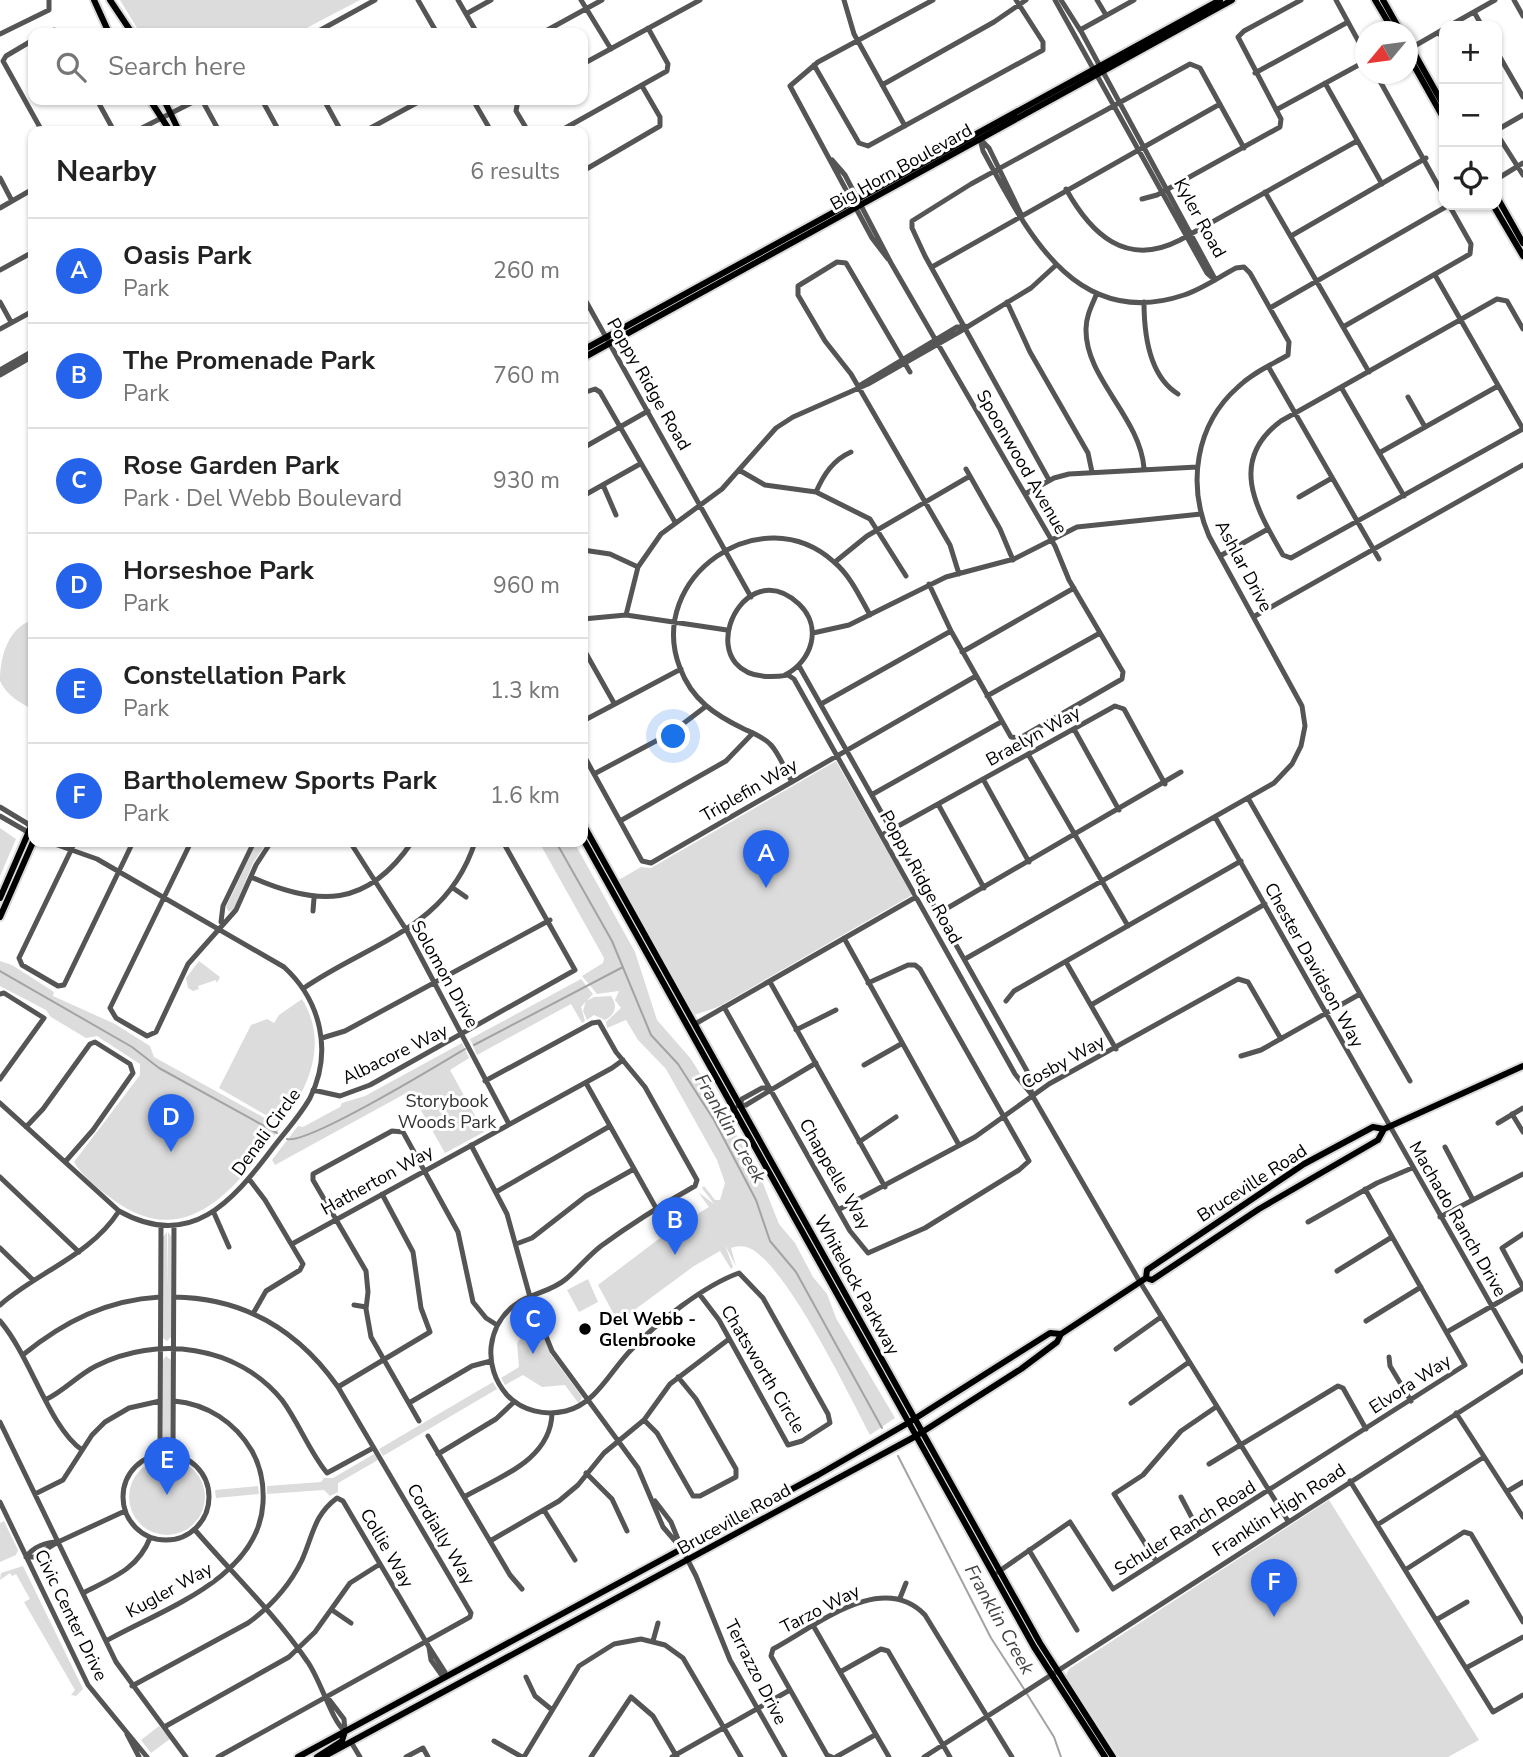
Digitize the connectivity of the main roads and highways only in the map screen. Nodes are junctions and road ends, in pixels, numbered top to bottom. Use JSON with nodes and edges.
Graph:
{"nodes":[{"id":1,"x":94,"y":0,"type":"edge"},
{"id":2,"x":110,"y":0,"type":"edge"},
{"id":3,"x":1220,"y":0,"type":"edge"},
{"id":4,"x":1232,"y":0,"type":"edge"},
{"id":5,"x":1376,"y":0,"type":"edge"},
{"id":6,"x":1383,"y":0,"type":"edge"},
{"id":7,"x":1388,"y":21,"type":"edge"},
{"id":8,"x":1395,"y":21,"type":"edge"},
{"id":9,"x":107,"y":28,"type":"edge"},
{"id":10,"x":129,"y":28,"type":"edge"},
{"id":11,"x":1418,"y":63,"type":"edge"},
{"id":12,"x":1418,"y":66,"type":"edge"},
{"id":13,"x":1099,"y":70,"type":"junction"},
{"id":14,"x":1439,"y":98,"type":"edge"},
{"id":15,"x":153,"y":105,"type":"edge"},
{"id":16,"x":166,"y":105,"type":"edge"},
{"id":17,"x":1439,"y":109,"type":"edge"},
{"id":18,"x":167,"y":126,"type":"edge"},
{"id":19,"x":176,"y":126,"type":"edge"},
{"id":20,"x":857,"y":203,"type":"junction"},
{"id":21,"x":1502,"y":206,"type":"edge"},
{"id":22,"x":1496,"y":210,"type":"edge"},
{"id":23,"x":1523,"y":243,"type":"edge"},
{"id":24,"x":1523,"y":256,"type":"edge"},
{"id":25,"x":607,"y":340,"type":"junction"},
{"id":26,"x":588,"y":348,"type":"edge"},
{"id":27,"x":588,"y":354,"type":"edge"},
{"id":28,"x":588,"y":833,"type":"edge"},
{"id":29,"x":28,"y":838,"type":"edge"},
{"id":30,"x":31,"y":847,"type":"edge"},
{"id":31,"x":588,"y":847,"type":"edge"},
{"id":32,"x":0,"y":898,"type":"edge"},
{"id":33,"x":0,"y":917,"type":"edge"},
{"id":34,"x":1523,"y":1066,"type":"edge"},
{"id":35,"x":737,"y":1107,"type":"junction"},
{"id":36,"x":1386,"y":1128,"type":"junction"},
{"id":37,"x":1143,"y":1280,"type":"junction"},
{"id":38,"x":847,"y":1303,"type":"junction"},
{"id":39,"x":1062,"y":1334,"type":"junction"},
{"id":40,"x":915,"y":1418,"type":"junction"},
{"id":41,"x":908,"y":1423,"type":"junction"},
{"id":42,"x":919,"y":1433,"type":"junction"},
{"id":43,"x":1054,"y":1672,"type":"junction"},
{"id":44,"x":443,"y":1677,"type":"junction"},
{"id":45,"x":408,"y":1711,"type":"junction"},
{"id":46,"x":345,"y":1731,"type":"junction"},
{"id":47,"x":298,"y":1757,"type":"edge"},
{"id":48,"x":317,"y":1757,"type":"edge"},
{"id":49,"x":323,"y":1757,"type":"edge"},
{"id":50,"x":1105,"y":1757,"type":"edge"},
{"id":51,"x":1113,"y":1757,"type":"edge"}],
"edges":[{"from":1,"to":9,"type":"main road"},
{"from":2,"to":10,"type":"main road"},
{"from":3,"to":13,"type":"main road","name":"Big Horn Boulevard"},
{"from":4,"to":13,"type":"main road","name":"Big Horn Boulevard"},
{"from":5,"to":7,"type":"main road"},
{"from":6,"to":8,"type":"main road"},
{"from":11,"to":14,"type":"main road"},
{"from":12,"to":17,"type":"main road"},
{"from":13,"to":20,"type":"main road","name":"Big Horn Boulevard"},
{"from":13,"to":20,"type":"main road","name":"Big Horn Boulevard"},
{"from":15,"to":18,"type":"main road"},
{"from":16,"to":19,"type":"main road"},
{"from":20,"to":25,"type":"main road","name":"Big Horn Boulevard"},
{"from":21,"to":23,"type":"main road"},
{"from":22,"to":24,"type":"main road"},
{"from":25,"to":26,"type":"main road","name":"Big Horn Boulevard"},
{"from":25,"to":27,"type":"main road","name":"Big Horn Boulevard"},
{"from":28,"to":35,"type":"main road","name":"Whitelock Parkway"},
{"from":29,"to":32,"type":"main road"},
{"from":30,"to":33,"type":"main road"},
{"from":31,"to":35,"type":"main road","name":"Whitelock Parkway"},
{"from":34,"to":36,"type":"main road","name":"Bruceville Road"},
{"from":35,"to":38,"type":"main road","name":"Whitelock Parkway"},
{"from":36,"to":37,"type":"main road","name":"Bruceville Road"},
{"from":36,"to":37,"type":"main road","name":"Bruceville Road"},
{"from":37,"to":39,"type":"main road","name":"Bruceville Road"},
{"from":38,"to":40,"type":"main road","name":"Whitelock Parkway"},
{"from":38,"to":41,"type":"main road","name":"Whitelock Parkway"},
{"from":39,"to":40,"type":"main road","name":"Bruceville Road"},
{"from":39,"to":42,"type":"main road","name":"Bruceville Road"},
{"from":40,"to":41,"type":"main road","name":"Bruceville Road"},
{"from":40,"to":42,"type":"main road","name":"Whitelock Parkway"},
{"from":41,"to":42,"type":"main road","name":"Whitelock Parkway"},
{"from":41,"to":44,"type":"main road","name":"Bruceville Road"},
{"from":42,"to":43,"type":"main road","name":"Whitelock Parkway"},
{"from":42,"to":45,"type":"main road","name":"Bruceville Road"},
{"from":43,"to":50,"type":"main road","name":"Whitelock Parkway"},
{"from":43,"to":51,"type":"main road","name":"Whitelock Parkway"},
{"from":44,"to":45,"type":"main road","name":"Bruceville Road"},
{"from":44,"to":46,"type":"main road","name":"Bruceville Road"},
{"from":45,"to":49,"type":"main road","name":"Bruceville Road"},
{"from":46,"to":47,"type":"main road","name":"Bruceville Road"},
{"from":46,"to":48,"type":"main road","name":"Bruceville Road"}]}
